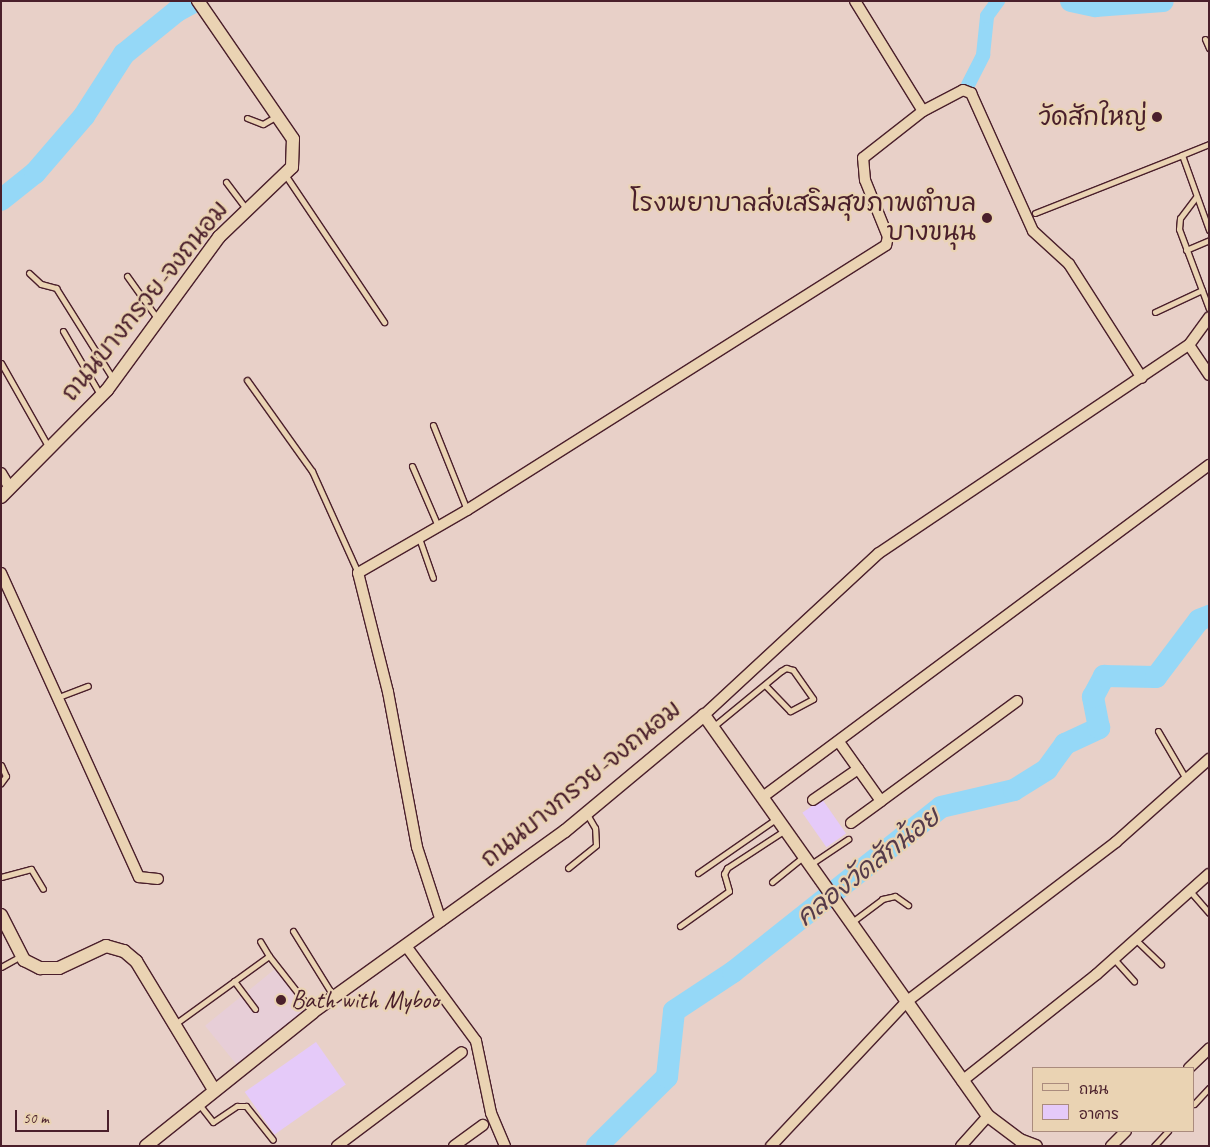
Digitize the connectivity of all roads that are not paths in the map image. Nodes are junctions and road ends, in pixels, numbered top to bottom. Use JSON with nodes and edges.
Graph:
{"nodes":[{"id":1,"x":198,"y":1,"type":"edge"},
{"id":2,"x":854,"y":1,"type":"edge"},
{"id":3,"x":1205,"y":39,"type":"dead end"},
{"id":4,"x":1209,"y":48,"type":"edge"},
{"id":5,"x":923,"y":111,"type":"junction"},
{"id":6,"x":278,"y":116,"type":"junction"},
{"id":7,"x":246,"y":118,"type":"dead end"},
{"id":8,"x":1209,"y":144,"type":"edge"},
{"id":9,"x":1182,"y":155,"type":"junction"},
{"id":10,"x":286,"y":176,"type":"junction"},
{"id":11,"x":226,"y":182,"type":"dead end"},
{"id":12,"x":1196,"y":197,"type":"junction"},
{"id":13,"x":247,"y":210,"type":"junction"},
{"id":14,"x":1036,"y":213,"type":"dead end"},
{"id":15,"x":1209,"y":230,"type":"edge"},
{"id":16,"x":1209,"y":240,"type":"edge"},
{"id":17,"x":1186,"y":250,"type":"junction"},
{"id":18,"x":29,"y":273,"type":"dead end"},
{"id":19,"x":127,"y":276,"type":"dead end"},
{"id":20,"x":1202,"y":290,"type":"junction"},
{"id":21,"x":1209,"y":309,"type":"edge"},
{"id":22,"x":1155,"y":312,"type":"dead end"},
{"id":23,"x":1209,"y":317,"type":"edge"},
{"id":24,"x":159,"y":321,"type":"junction"},
{"id":25,"x":384,"y":322,"type":"dead end"},
{"id":26,"x":63,"y":331,"type":"dead end"},
{"id":27,"x":1189,"y":345,"type":"junction"},
{"id":28,"x":1,"y":363,"type":"edge"},
{"id":29,"x":1209,"y":375,"type":"edge"},
{"id":30,"x":1142,"y":378,"type":"junction"},
{"id":31,"x":247,"y":380,"type":"dead end"},
{"id":32,"x":114,"y":382,"type":"junction"},
{"id":33,"x":101,"y":396,"type":"junction"},
{"id":34,"x":433,"y":425,"type":"dead end"},
{"id":35,"x":49,"y":449,"type":"junction"},
{"id":36,"x":1209,"y":465,"type":"edge"},
{"id":37,"x":412,"y":466,"type":"dead end"},
{"id":38,"x":1,"y":473,"type":"edge"},
{"id":39,"x":6,"y":492,"type":"edge"},
{"id":40,"x":467,"y":510,"type":"junction"},
{"id":41,"x":438,"y":526,"type":"junction"},
{"id":42,"x":419,"y":538,"type":"junction"},
{"id":43,"x":358,"y":573,"type":"junction"},
{"id":44,"x":1,"y":574,"type":"edge"},
{"id":45,"x":433,"y":578,"type":"dead end"},
{"id":46,"x":764,"y":685,"type":"junction"},
{"id":47,"x":88,"y":686,"type":"dead end"},
{"id":48,"x":56,"y":698,"type":"junction"},
{"id":49,"x":1017,"y":701,"type":"dead end"},
{"id":50,"x":704,"y":715,"type":"junction"},
{"id":51,"x":714,"y":726,"type":"junction"},
{"id":52,"x":1158,"y":731,"type":"dead end"},
{"id":53,"x":839,"y":742,"type":"junction"},
{"id":54,"x":1209,"y":759,"type":"edge"},
{"id":55,"x":1,"y":764,"type":"edge"},
{"id":56,"x":858,"y":769,"type":"junction"},
{"id":57,"x":1186,"y":779,"type":"junction"},
{"id":58,"x":1,"y":783,"type":"edge"},
{"id":59,"x":764,"y":796,"type":"junction"},
{"id":60,"x":813,"y":800,"type":"dead end"},
{"id":61,"x":881,"y":801,"type":"junction"},
{"id":62,"x":587,"y":814,"type":"junction"},
{"id":63,"x":777,"y":818,"type":"junction"},
{"id":64,"x":851,"y":823,"type":"dead end"},
{"id":65,"x":785,"y":829,"type":"junction"},
{"id":66,"x":848,"y":839,"type":"dead end"},
{"id":67,"x":807,"y":861,"type":"junction"},
{"id":68,"x":568,"y":868,"type":"dead end"},
{"id":69,"x":698,"y":873,"type":"dead end"},
{"id":70,"x":1209,"y":874,"type":"edge"},
{"id":71,"x":1,"y":877,"type":"edge"},
{"id":72,"x":158,"y":879,"type":"dead end"},
{"id":73,"x":772,"y":882,"type":"dead end"},
{"id":74,"x":43,"y":889,"type":"dead end"},
{"id":75,"x":1190,"y":891,"type":"junction"},
{"id":76,"x":908,"y":905,"type":"dead end"},
{"id":77,"x":1209,"y":913,"type":"edge"},
{"id":78,"x":2,"y":918,"type":"edge"},
{"id":79,"x":441,"y":921,"type":"junction"},
{"id":80,"x":851,"y":923,"type":"junction"},
{"id":81,"x":680,"y":926,"type":"dead end"},
{"id":82,"x":293,"y":930,"type":"dead end"},
{"id":83,"x":260,"y":940,"type":"dead end"},
{"id":84,"x":1135,"y":940,"type":"junction"},
{"id":85,"x":406,"y":946,"type":"junction"},
{"id":86,"x":21,"y":956,"type":"junction"},
{"id":87,"x":269,"y":956,"type":"junction"},
{"id":88,"x":1114,"y":959,"type":"junction"},
{"id":89,"x":1161,"y":964,"type":"dead end"},
{"id":90,"x":1,"y":967,"type":"edge"},
{"id":91,"x":234,"y":981,"type":"junction"},
{"id":92,"x":1134,"y":981,"type":"dead end"},
{"id":93,"x":334,"y":997,"type":"junction"},
{"id":94,"x":906,"y":1002,"type":"junction"},
{"id":95,"x":255,"y":1009,"type":"dead end"},
{"id":96,"x":314,"y":1012,"type":"junction"},
{"id":97,"x":174,"y":1024,"type":"junction"},
{"id":98,"x":1209,"y":1049,"type":"edge"},
{"id":99,"x":462,"y":1052,"type":"dead end"},
{"id":100,"x":1190,"y":1067,"type":"edge"},
{"id":101,"x":962,"y":1081,"type":"junction"},
{"id":102,"x":1209,"y":1088,"type":"edge"},
{"id":103,"x":214,"y":1090,"type":"junction"},
{"id":104,"x":198,"y":1103,"type":"junction"},
{"id":105,"x":1195,"y":1103,"type":"edge"},
{"id":106,"x":988,"y":1116,"type":"junction"},
{"id":107,"x":483,"y":1125,"type":"dead end"},
{"id":108,"x":1125,"y":1132,"type":"edge"},
{"id":109,"x":1167,"y":1132,"type":"edge"},
{"id":110,"x":273,"y":1140,"type":"dead end"},
{"id":111,"x":339,"y":1145,"type":"edge"},
{"id":112,"x":146,"y":1146,"type":"edge"},
{"id":113,"x":454,"y":1146,"type":"edge"},
{"id":114,"x":505,"y":1146,"type":"edge"},
{"id":115,"x":771,"y":1146,"type":"edge"},
{"id":116,"x":962,"y":1146,"type":"edge"},
{"id":117,"x":1036,"y":1146,"type":"edge"},
{"id":118,"x":1111,"y":1146,"type":"edge"},
{"id":119,"x":1154,"y":1146,"type":"edge"}],
"edges":[{"from":1,"to":6,"type":"street"},
{"from":2,"to":5,"type":"street"},
{"from":3,"to":4,"type":"lane"},
{"from":5,"to":30,"type":"street"},
{"from":5,"to":40,"type":"street"},
{"from":6,"to":7,"type":"lane"},
{"from":6,"to":10,"type":"street"},
{"from":8,"to":9,"type":"lane"},
{"from":9,"to":12,"type":"lane"},
{"from":9,"to":14,"type":"lane"},
{"from":10,"to":13,"type":"street","name":"ถนนบางกรวย-จงถนอม"},
{"from":10,"to":25,"type":"lane"},
{"from":11,"to":13,"type":"lane"},
{"from":12,"to":15,"type":"lane"},
{"from":12,"to":17,"type":"lane"},
{"from":13,"to":24,"type":"street","name":"ถนนบางกรวย-จงถนอม"},
{"from":16,"to":17,"type":"lane"},
{"from":17,"to":20,"type":"lane"},
{"from":18,"to":32,"type":"lane"},
{"from":19,"to":24,"type":"lane"},
{"from":20,"to":21,"type":"lane"},
{"from":20,"to":22,"type":"lane"},
{"from":23,"to":27,"type":"street"},
{"from":24,"to":32,"type":"street","name":"ถนนบางกรวย-จงถนอม"},
{"from":26,"to":33,"type":"lane"},
{"from":27,"to":29,"type":"street"},
{"from":27,"to":30,"type":"street"},
{"from":28,"to":35,"type":"lane"},
{"from":30,"to":50,"type":"street"},
{"from":31,"to":43,"type":"lane"},
{"from":32,"to":33,"type":"street","name":"ถนนบางกรวย-จงถนอม"},
{"from":33,"to":35,"type":"street","name":"ถนนบางกรวย-จงถนอม"},
{"from":34,"to":40,"type":"lane"},
{"from":35,"to":39,"type":"street","name":"ถนนบางกรวย-จงถนอม"},
{"from":36,"to":53,"type":"street"},
{"from":37,"to":41,"type":"lane"},
{"from":38,"to":39,"type":"street"},
{"from":40,"to":41,"type":"street"},
{"from":41,"to":42,"type":"street"},
{"from":42,"to":43,"type":"street"},
{"from":42,"to":45,"type":"lane"},
{"from":43,"to":79,"type":"street"},
{"from":44,"to":48,"type":"street"},
{"from":46,"to":46,"type":"lane"},
{"from":46,"to":51,"type":"lane"},
{"from":47,"to":48,"type":"lane"},
{"from":48,"to":72,"type":"street"},
{"from":49,"to":61,"type":"street"},
{"from":50,"to":51,"type":"street","name":"ถนนบางกรวย-จงถนอม"},
{"from":50,"to":62,"type":"street","name":"ถนนบางกรวย-จงถนอม"},
{"from":51,"to":59,"type":"street","name":"ถนนบางกรวย-จงถนอม"},
{"from":52,"to":57,"type":"lane"},
{"from":53,"to":56,"type":"street"},
{"from":53,"to":59,"type":"street"},
{"from":54,"to":57,"type":"street"},
{"from":55,"to":58,"type":"lane"},
{"from":56,"to":60,"type":"street"},
{"from":56,"to":61,"type":"street"},
{"from":57,"to":94,"type":"street"},
{"from":59,"to":63,"type":"street","name":"ถนนบางกรวย-จงถนอม"},
{"from":61,"to":64,"type":"street"},
{"from":62,"to":68,"type":"lane"},
{"from":62,"to":79,"type":"street","name":"ถนนบางกรวย-จงถนอม"},
{"from":63,"to":65,"type":"street","name":"ถนนบางกรวย-จงถนอม"},
{"from":63,"to":69,"type":"lane"},
{"from":65,"to":67,"type":"street","name":"ถนนบางกรวย-จงถนอม"},
{"from":65,"to":81,"type":"lane"},
{"from":66,"to":67,"type":"lane"},
{"from":67,"to":73,"type":"lane"},
{"from":67,"to":80,"type":"street","name":"ถนนบางกรวย-จงถนอม"},
{"from":70,"to":75,"type":"street"},
{"from":71,"to":74,"type":"lane"},
{"from":75,"to":77,"type":"lane"},
{"from":75,"to":84,"type":"street"},
{"from":76,"to":80,"type":"lane"},
{"from":78,"to":86,"type":"street"},
{"from":79,"to":85,"type":"street","name":"ถนนบางกรวย-จงถนอม"},
{"from":80,"to":94,"type":"street","name":"ถนนบางกรวย-จงถนอม"},
{"from":82,"to":93,"type":"lane"},
{"from":83,"to":87,"type":"lane"},
{"from":84,"to":88,"type":"street"},
{"from":84,"to":89,"type":"lane"},
{"from":85,"to":93,"type":"street","name":"ถนนบางกรวย-จงถนอม"},
{"from":85,"to":114,"type":"street"},
{"from":86,"to":90,"type":"lane"},
{"from":86,"to":97,"type":"street"},
{"from":87,"to":91,"type":"lane"},
{"from":87,"to":96,"type":"lane"},
{"from":88,"to":92,"type":"lane"},
{"from":88,"to":101,"type":"street"},
{"from":91,"to":95,"type":"lane"},
{"from":91,"to":97,"type":"lane"},
{"from":93,"to":96,"type":"street","name":"ถนนบางกรวย-จงถนอม"},
{"from":94,"to":101,"type":"street","name":"ถนนบางกรวย-จงถนอม"},
{"from":94,"to":115,"type":"street"},
{"from":96,"to":103,"type":"street","name":"ถนนบางกรวย-จงถนอม"},
{"from":97,"to":103,"type":"street"},
{"from":98,"to":100,"type":"street"},
{"from":99,"to":111,"type":"street"},
{"from":101,"to":106,"type":"street","name":"ถนนบางกรวย-จงถนอม"},
{"from":102,"to":105,"type":"lane"},
{"from":103,"to":104,"type":"street","name":"ถนนบางกรวย-จงถนอม"},
{"from":104,"to":110,"type":"lane"},
{"from":104,"to":112,"type":"street","name":"ถนนบางกรวย-จงถนอม"},
{"from":106,"to":116,"type":"street"},
{"from":106,"to":117,"type":"street","name":"ถนนบางกรวย-จงถนอม"},
{"from":107,"to":113,"type":"street"},
{"from":108,"to":118,"type":"street"},
{"from":109,"to":119,"type":"lane"}]}
